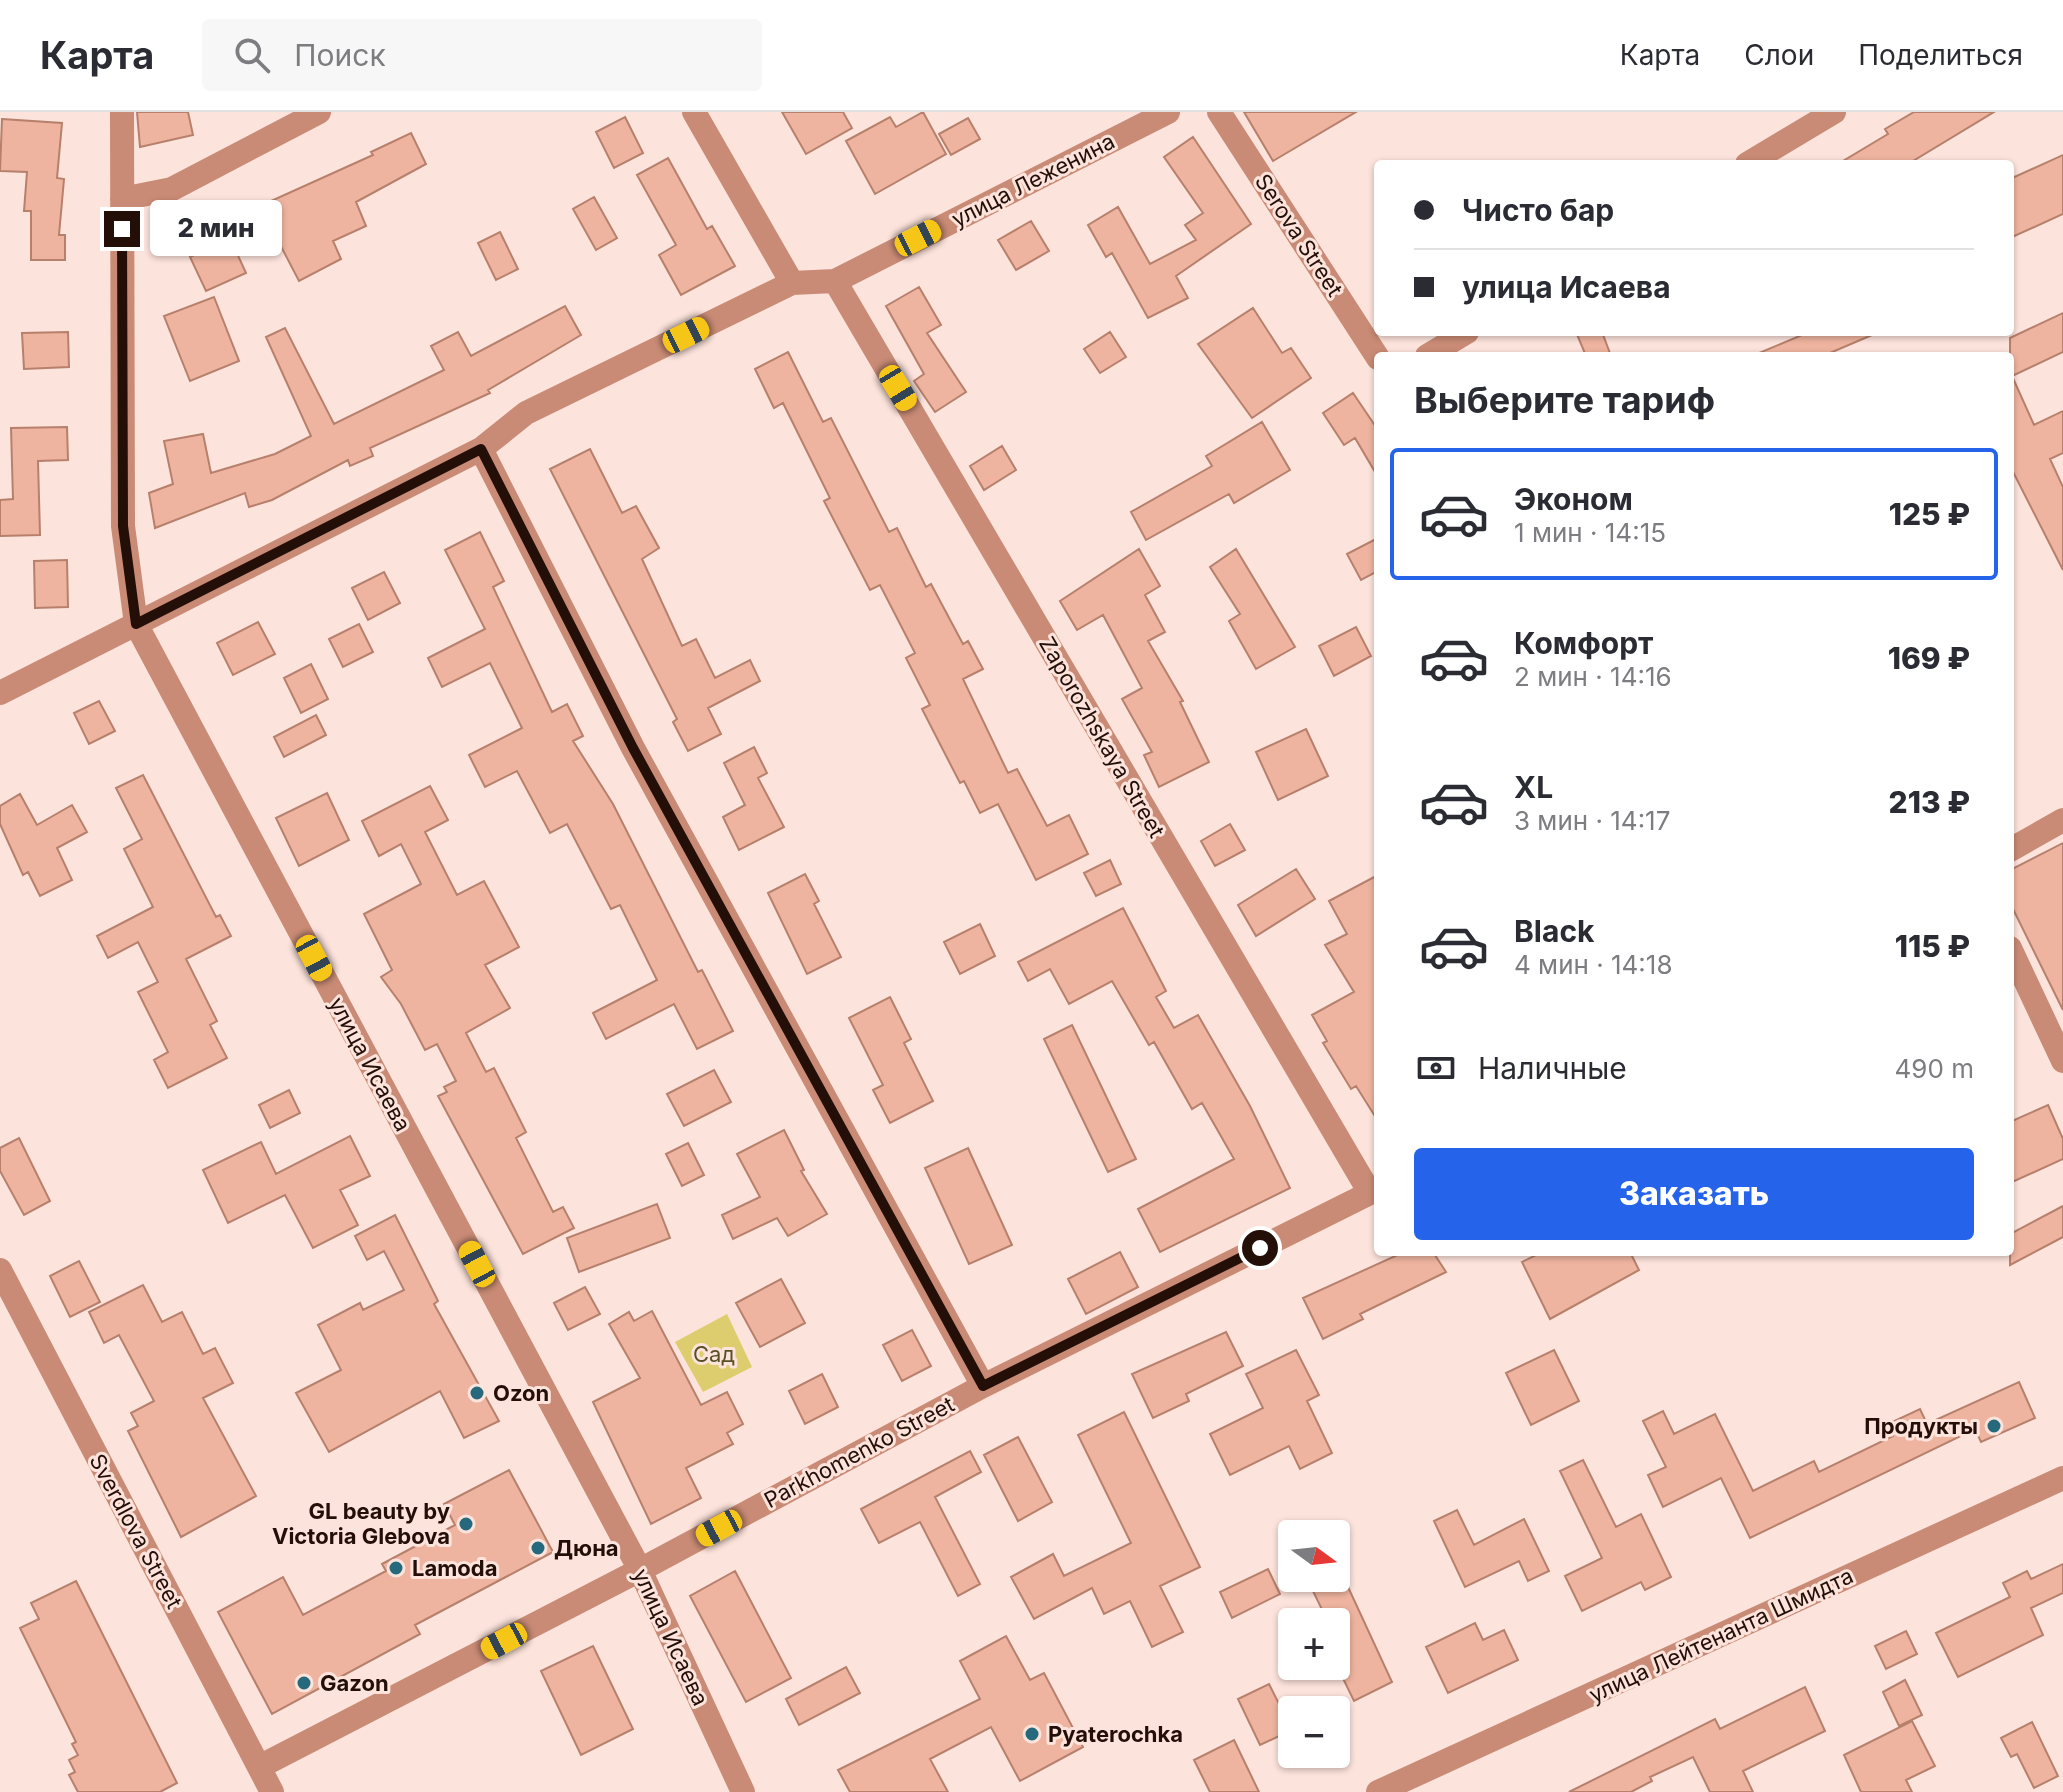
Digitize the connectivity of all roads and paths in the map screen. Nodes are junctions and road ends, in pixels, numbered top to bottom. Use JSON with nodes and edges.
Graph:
{"nodes":[{"id":1,"x":122,"y":112,"type":"edge"},
{"id":2,"x":319,"y":112,"type":"edge"},
{"id":3,"x":694,"y":112,"type":"edge"},
{"id":4,"x":1168,"y":112,"type":"edge"},
{"id":5,"x":1219,"y":112,"type":"edge"},
{"id":6,"x":1834,"y":112,"type":"edge"},
{"id":7,"x":1754,"y":160,"type":"edge"},
{"id":8,"x":122,"y":199,"type":"junction"},
{"id":9,"x":835,"y":281,"type":"junction"},
{"id":10,"x":792,"y":283,"type":"junction"},
{"id":11,"x":1460,"y":336,"type":"edge"},
{"id":12,"x":1374,"y":352,"type":"edge"},
{"id":13,"x":1434,"y":352,"type":"edge"},
{"id":14,"x":481,"y":449,"type":"junction"},
{"id":15,"x":136,"y":624,"type":"junction"},
{"id":16,"x":0,"y":693,"type":"edge"},
{"id":17,"x":2063,"y":820,"type":"edge"},
{"id":18,"x":2014,"y":848,"type":"edge"},
{"id":19,"x":2014,"y":957,"type":"edge"},
{"id":20,"x":2063,"y":1061,"type":"edge"},
{"id":21,"x":1374,"y":1191,"type":"edge"},
{"id":22,"x":0,"y":1270,"type":"edge"},
{"id":23,"x":983,"y":1386,"type":"junction"},
{"id":24,"x":2063,"y":1478,"type":"edge"},
{"id":25,"x":640,"y":1570,"type":"junction"},
{"id":26,"x":259,"y":1767,"type":"junction"},
{"id":27,"x":272,"y":1792,"type":"edge"},
{"id":28,"x":743,"y":1792,"type":"edge"},
{"id":29,"x":1378,"y":1792,"type":"edge"}],
"edges":[{"from":1,"to":8,"type":"street","name":"улица Исаева"},
{"from":2,"to":8,"type":"street"},
{"from":3,"to":10,"type":"street"},
{"from":4,"to":9,"type":"street","name":"улица Леженина"},
{"from":5,"to":12,"type":"street","name":"Serova Street"},
{"from":6,"to":7,"type":"street"},
{"from":8,"to":15,"type":"street","name":"улица Исаева"},
{"from":9,"to":10,"type":"street","name":"улица Леженина"},
{"from":9,"to":21,"type":"street","name":"Zaporozhskaya Street"},
{"from":10,"to":14,"type":"street","name":"улица Леженина"},
{"from":11,"to":13,"type":"street"},
{"from":14,"to":15,"type":"street","name":"улица Леженина"},
{"from":14,"to":23,"type":"street"},
{"from":15,"to":16,"type":"street","name":"улица Леженина"},
{"from":15,"to":25,"type":"street","name":"улица Исаева"},
{"from":17,"to":18,"type":"street"},
{"from":19,"to":20,"type":"street"},
{"from":21,"to":23,"type":"street","name":"Parkhomenko Street"},
{"from":22,"to":26,"type":"street","name":"Sverdlova Street"},
{"from":23,"to":25,"type":"street","name":"Parkhomenko Street"},
{"from":24,"to":29,"type":"street","name":"улица Лейтенанта Шмидта"},
{"from":25,"to":26,"type":"street","name":"Parkhomenko Street"},
{"from":25,"to":28,"type":"street","name":"улица Исаева"},
{"from":26,"to":27,"type":"street","name":"Sverdlova Street"}]}
